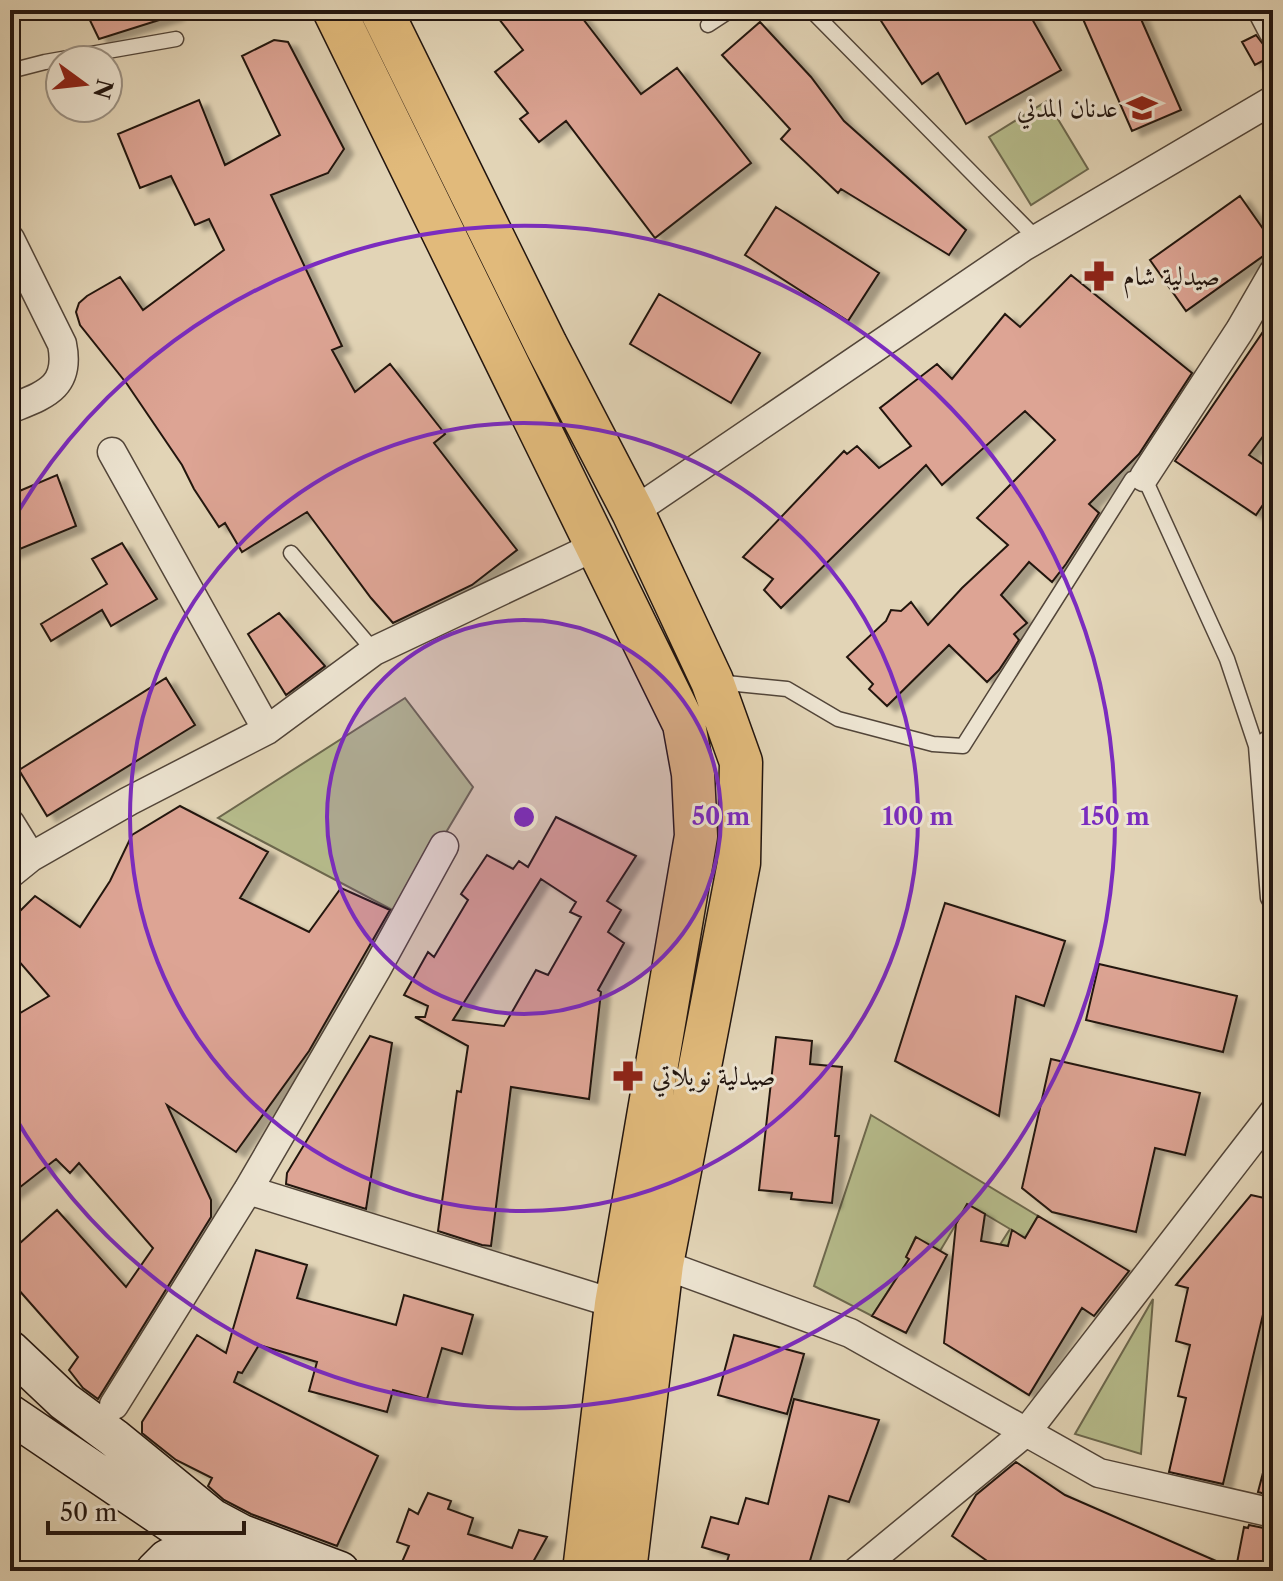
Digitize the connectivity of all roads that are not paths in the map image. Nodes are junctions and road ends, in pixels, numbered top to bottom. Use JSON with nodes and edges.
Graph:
{"nodes":[{"id":1,"x":334,"y":10,"type":"edge"},
{"id":2,"x":381,"y":10,"type":"edge"},
{"id":3,"x":731,"y":10,"type":"edge"},
{"id":4,"x":811,"y":10,"type":"edge"},
{"id":5,"x":1262,"y":10,"type":"edge"},
{"id":6,"x":708,"y":25,"type":"dead end"},
{"id":7,"x":1273,"y":31,"type":"edge"},
{"id":8,"x":176,"y":39,"type":"dead end"},
{"id":9,"x":10,"y":71,"type":"edge"},
{"id":10,"x":1269,"y":110,"type":"edge"},
{"id":11,"x":10,"y":239,"type":"edge"},
{"id":12,"x":1037,"y":239,"type":"junction"},
{"id":13,"x":1273,"y":273,"type":"edge"},
{"id":14,"x":546,"y":345,"type":"junction"},
{"id":15,"x":506,"y":366,"type":"junction"},
{"id":16,"x":10,"y":409,"type":"edge"},
{"id":17,"x":112,"y":452,"type":"dead end"},
{"id":18,"x":1144,"y":477,"type":"junction"},
{"id":19,"x":633,"y":512,"type":"junction"},
{"id":20,"x":596,"y":546,"type":"junction"},
{"id":21,"x":291,"y":553,"type":"dead end"},
{"id":22,"x":374,"y":651,"type":"junction"},
{"id":23,"x":712,"y":681,"type":"junction"},
{"id":24,"x":267,"y":730,"type":"junction"},
{"id":25,"x":1273,"y":734,"type":"edge"},
{"id":26,"x":1256,"y":746,"type":"junction"},
{"id":27,"x":10,"y":823,"type":"edge"},
{"id":28,"x":444,"y":846,"type":"dead end"},
{"id":29,"x":20,"y":866,"type":"edge"},
{"id":30,"x":1273,"y":907,"type":"edge"},
{"id":31,"x":1273,"y":1113,"type":"edge"},
{"id":32,"x":248,"y":1190,"type":"junction"},
{"id":33,"x":662,"y":1264,"type":"junction"},
{"id":34,"x":616,"y":1304,"type":"junction"},
{"id":35,"x":10,"y":1350,"type":"edge"},
{"id":36,"x":114,"y":1405,"type":"dead end"},
{"id":37,"x":10,"y":1414,"type":"edge"},
{"id":38,"x":1027,"y":1431,"type":"junction"},
{"id":39,"x":1273,"y":1513,"type":"edge"},
{"id":40,"x":210,"y":1533,"type":"junction"},
{"id":41,"x":155,"y":1571,"type":"edge"},
{"id":42,"x":268,"y":1571,"type":"edge"},
{"id":43,"x":340,"y":1571,"type":"edge"},
{"id":44,"x":584,"y":1571,"type":"edge"},
{"id":45,"x":625,"y":1571,"type":"edge"},
{"id":46,"x":857,"y":1571,"type":"edge"}],
"edges":[{"from":1,"to":15,"type":"main road"},
{"from":2,"to":14,"type":"main road"},
{"from":3,"to":6,"type":"lane"},
{"from":4,"to":12,"type":"lane"},
{"from":5,"to":7,"type":"street"},
{"from":8,"to":9,"type":"lane"},
{"from":10,"to":12,"type":"street"},
{"from":11,"to":16,"type":"street"},
{"from":12,"to":19,"type":"street"},
{"from":13,"to":18,"type":"street"},
{"from":14,"to":15,"type":"main road"},
{"from":14,"to":19,"type":"main road"},
{"from":15,"to":20,"type":"main road"},
{"from":17,"to":24,"type":"street"},
{"from":18,"to":23,"type":"lane"},
{"from":18,"to":26,"type":"lane"},
{"from":19,"to":23,"type":"main road"},
{"from":20,"to":22,"type":"street"},
{"from":20,"to":34,"type":"main road"},
{"from":21,"to":22,"type":"lane"},
{"from":22,"to":24,"type":"street"},
{"from":23,"to":33,"type":"main road"},
{"from":24,"to":29,"type":"street"},
{"from":25,"to":26,"type":"lane"},
{"from":26,"to":30,"type":"lane"},
{"from":27,"to":29,"type":"street"},
{"from":28,"to":32,"type":"street"},
{"from":31,"to":38,"type":"street"},
{"from":32,"to":34,"type":"street"},
{"from":32,"to":36,"type":"street"},
{"from":33,"to":38,"type":"street"},
{"from":33,"to":45,"type":"main road"},
{"from":34,"to":44,"type":"main road"},
{"from":35,"to":40,"type":"main road"},
{"from":37,"to":40,"type":"main road"},
{"from":38,"to":39,"type":"street"},
{"from":38,"to":46,"type":"street"},
{"from":40,"to":41,"type":"main road"},
{"from":40,"to":42,"type":"main road"},
{"from":40,"to":43,"type":"main road"}]}
